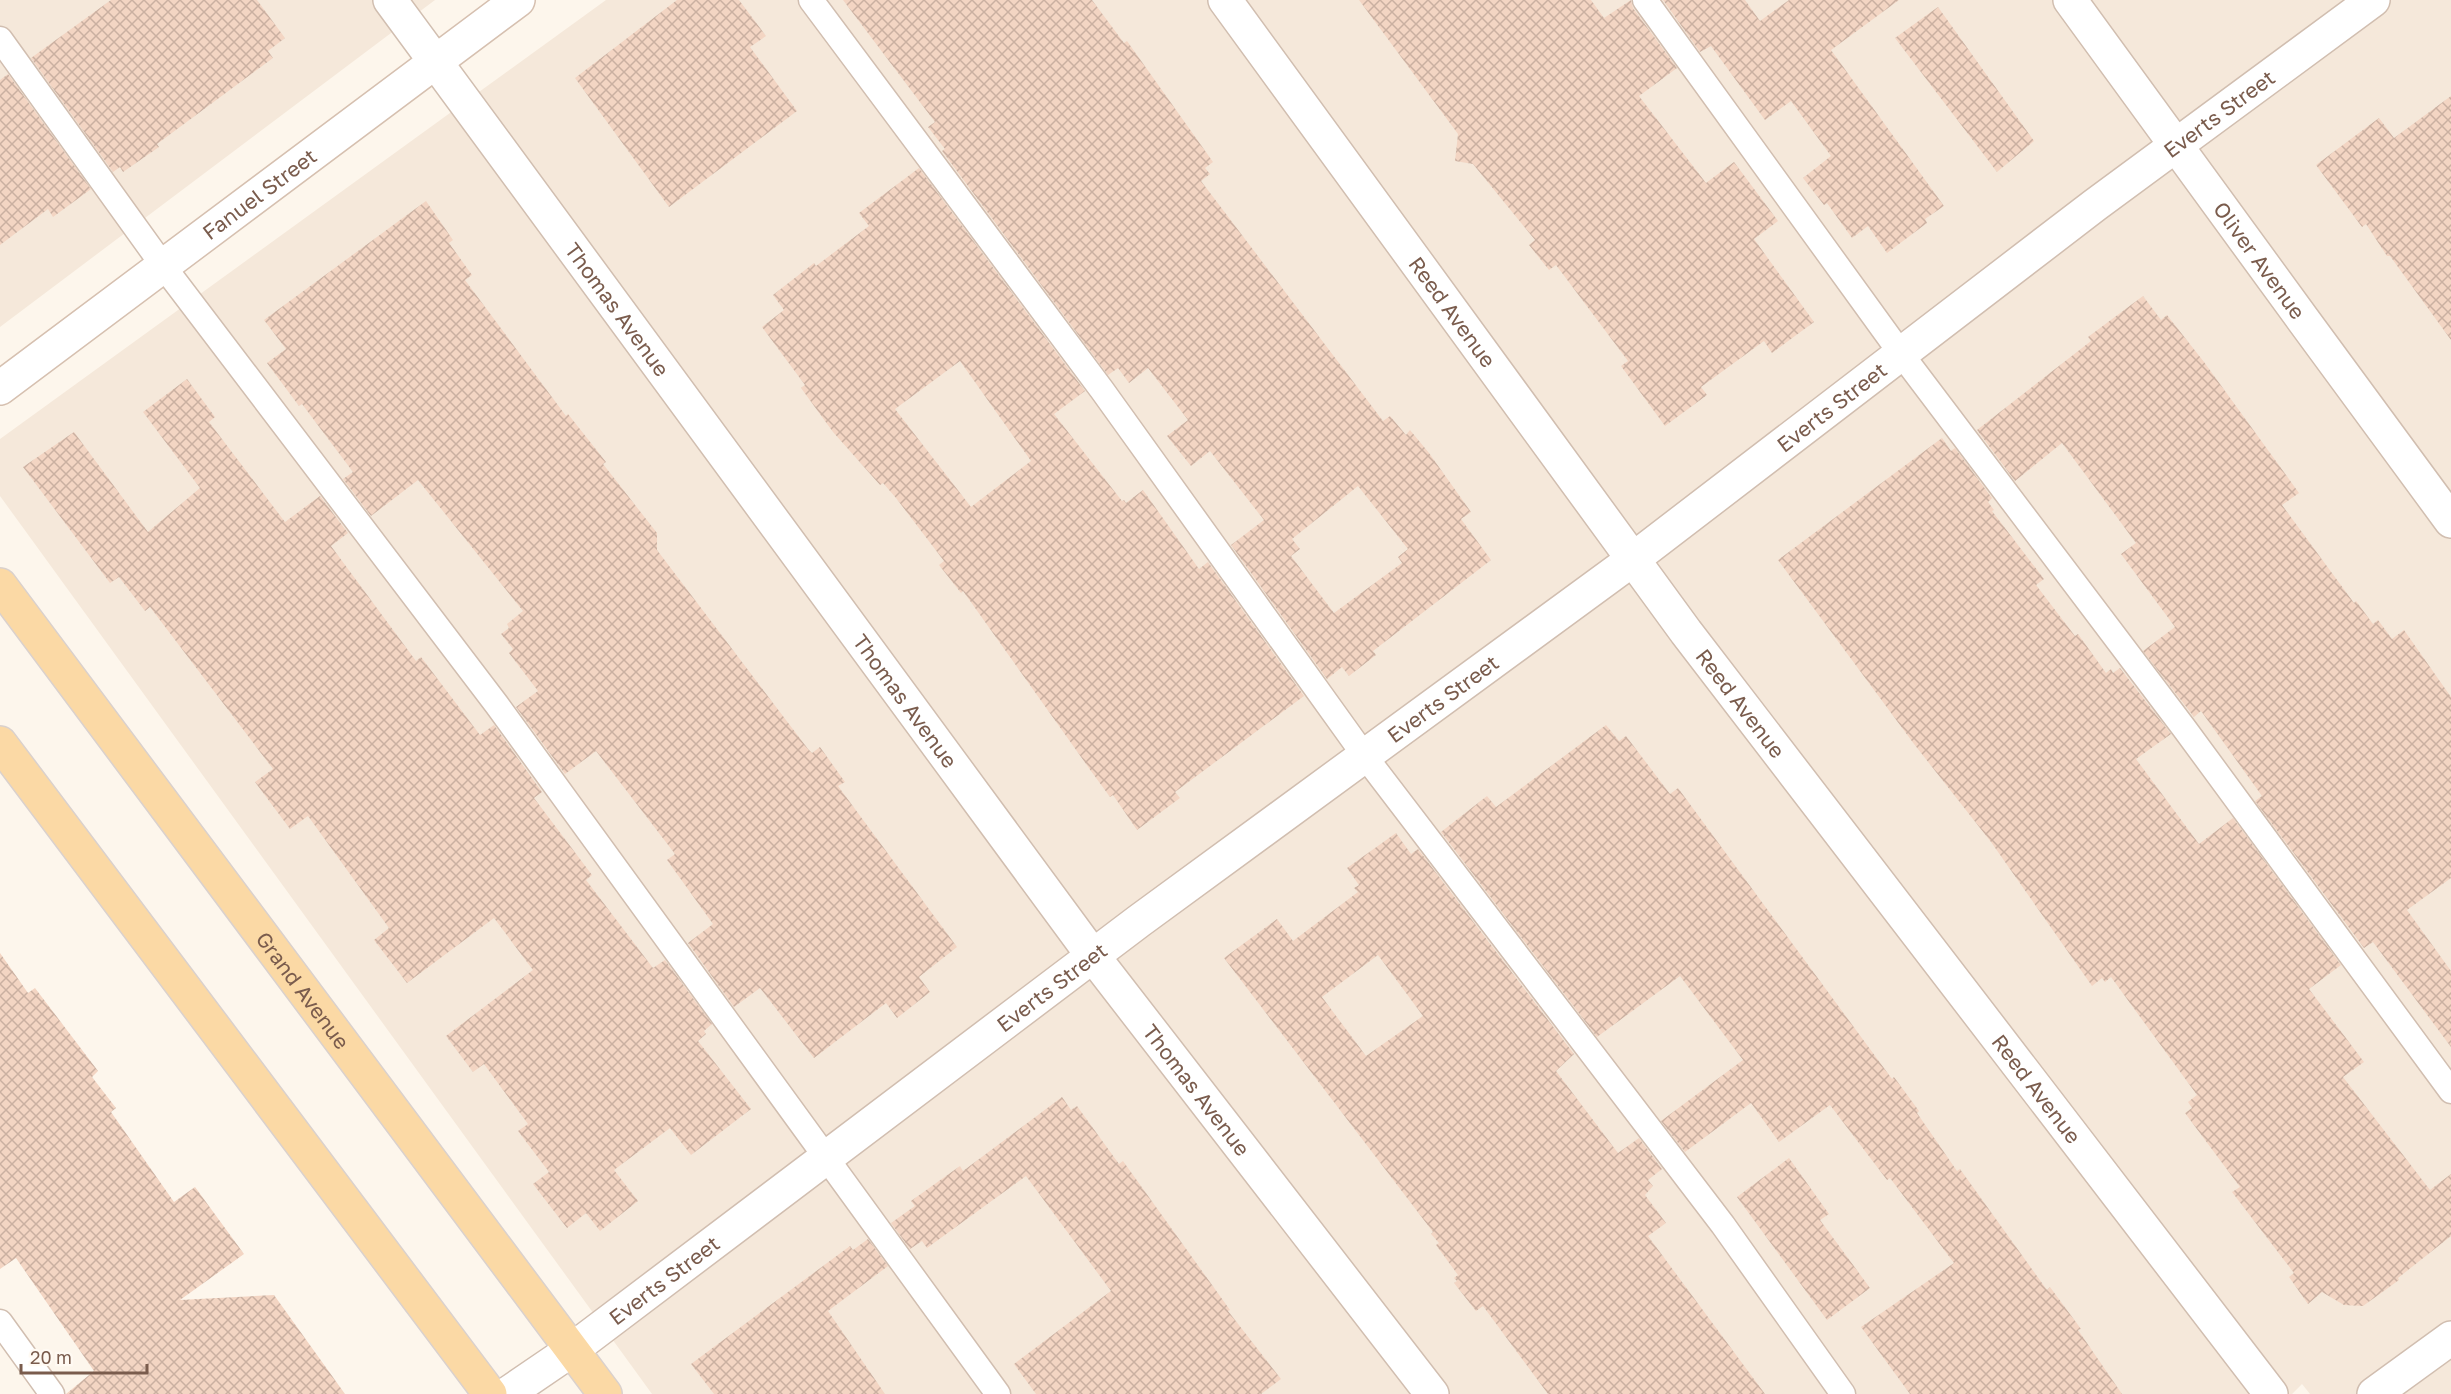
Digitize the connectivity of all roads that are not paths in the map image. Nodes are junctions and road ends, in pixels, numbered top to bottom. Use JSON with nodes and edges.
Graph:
{"nodes":[{"id":1,"x":390,"y":0,"type":"edge"},
{"id":2,"x":518,"y":0,"type":"edge"},
{"id":3,"x":811,"y":0,"type":"edge"},
{"id":4,"x":1225,"y":0,"type":"edge"},
{"id":5,"x":1645,"y":0,"type":"edge"},
{"id":6,"x":2070,"y":0,"type":"edge"},
{"id":7,"x":2373,"y":0,"type":"edge"},
{"id":8,"x":0,"y":39,"type":"edge"},
{"id":9,"x":434,"y":62,"type":"junction"},
{"id":10,"x":2176,"y":144,"type":"junction"},
{"id":11,"x":164,"y":267,"type":"junction"},
{"id":12,"x":1902,"y":355,"type":"junction"},
{"id":13,"x":0,"y":388,"type":"edge"},
{"id":14,"x":2451,"y":521,"type":"edge"},
{"id":15,"x":1632,"y":560,"type":"junction"},
{"id":16,"x":0,"y":585,"type":"edge"},
{"id":17,"x":0,"y":743,"type":"edge"},
{"id":18,"x":1364,"y":755,"type":"junction"},
{"id":19,"x":1093,"y":956,"type":"junction"},
{"id":20,"x":2451,"y":1091,"type":"edge"},
{"id":21,"x":826,"y":1157,"type":"junction"},
{"id":22,"x":0,"y":1322,"type":"edge"},
{"id":23,"x":2451,"y":1338,"type":"edge"},
{"id":24,"x":573,"y":1349,"type":"junction"},
{"id":25,"x":52,"y":1394,"type":"edge"},
{"id":26,"x":490,"y":1394,"type":"edge"},
{"id":27,"x":507,"y":1394,"type":"edge"},
{"id":28,"x":606,"y":1394,"type":"edge"},
{"id":29,"x":998,"y":1394,"type":"edge"},
{"id":30,"x":1432,"y":1394,"type":"edge"},
{"id":31,"x":1843,"y":1394,"type":"edge"},
{"id":32,"x":2271,"y":1394,"type":"edge"},
{"id":33,"x":2374,"y":1394,"type":"edge"}],
"edges":[{"from":1,"to":9,"type":"street","name":"Thomas Avenue"},
{"from":2,"to":9,"type":"street","name":"Fanuel Street"},
{"from":3,"to":18,"type":"lane"},
{"from":4,"to":15,"type":"street","name":"Reed Avenue"},
{"from":5,"to":12,"type":"lane"},
{"from":6,"to":10,"type":"street","name":"Oliver Avenue"},
{"from":7,"to":10,"type":"street","name":"Everts Street"},
{"from":8,"to":11,"type":"lane"},
{"from":9,"to":11,"type":"street","name":"Fanuel Street"},
{"from":9,"to":19,"type":"street","name":"Thomas Avenue"},
{"from":10,"to":12,"type":"street","name":"Everts Street"},
{"from":10,"to":14,"type":"street","name":"Oliver Avenue"},
{"from":11,"to":13,"type":"street","name":"Fanuel Street"},
{"from":11,"to":21,"type":"lane"},
{"from":12,"to":15,"type":"street","name":"Everts Street"},
{"from":12,"to":20,"type":"lane"},
{"from":15,"to":18,"type":"street","name":"Everts Street"},
{"from":15,"to":32,"type":"street","name":"Reed Avenue"},
{"from":16,"to":24,"type":"main road","name":"Grand Avenue"},
{"from":17,"to":26,"type":"main road"},
{"from":18,"to":19,"type":"street","name":"Everts Street"},
{"from":18,"to":31,"type":"lane"},
{"from":19,"to":21,"type":"street","name":"Everts Street"},
{"from":19,"to":30,"type":"street","name":"Thomas Avenue"},
{"from":21,"to":24,"type":"street","name":"Everts Street"},
{"from":21,"to":29,"type":"lane"},
{"from":22,"to":25,"type":"lane"},
{"from":23,"to":33,"type":"street"},
{"from":24,"to":27,"type":"street","name":"Everts Street"},
{"from":24,"to":28,"type":"main road","name":"Grand Avenue"}]}
